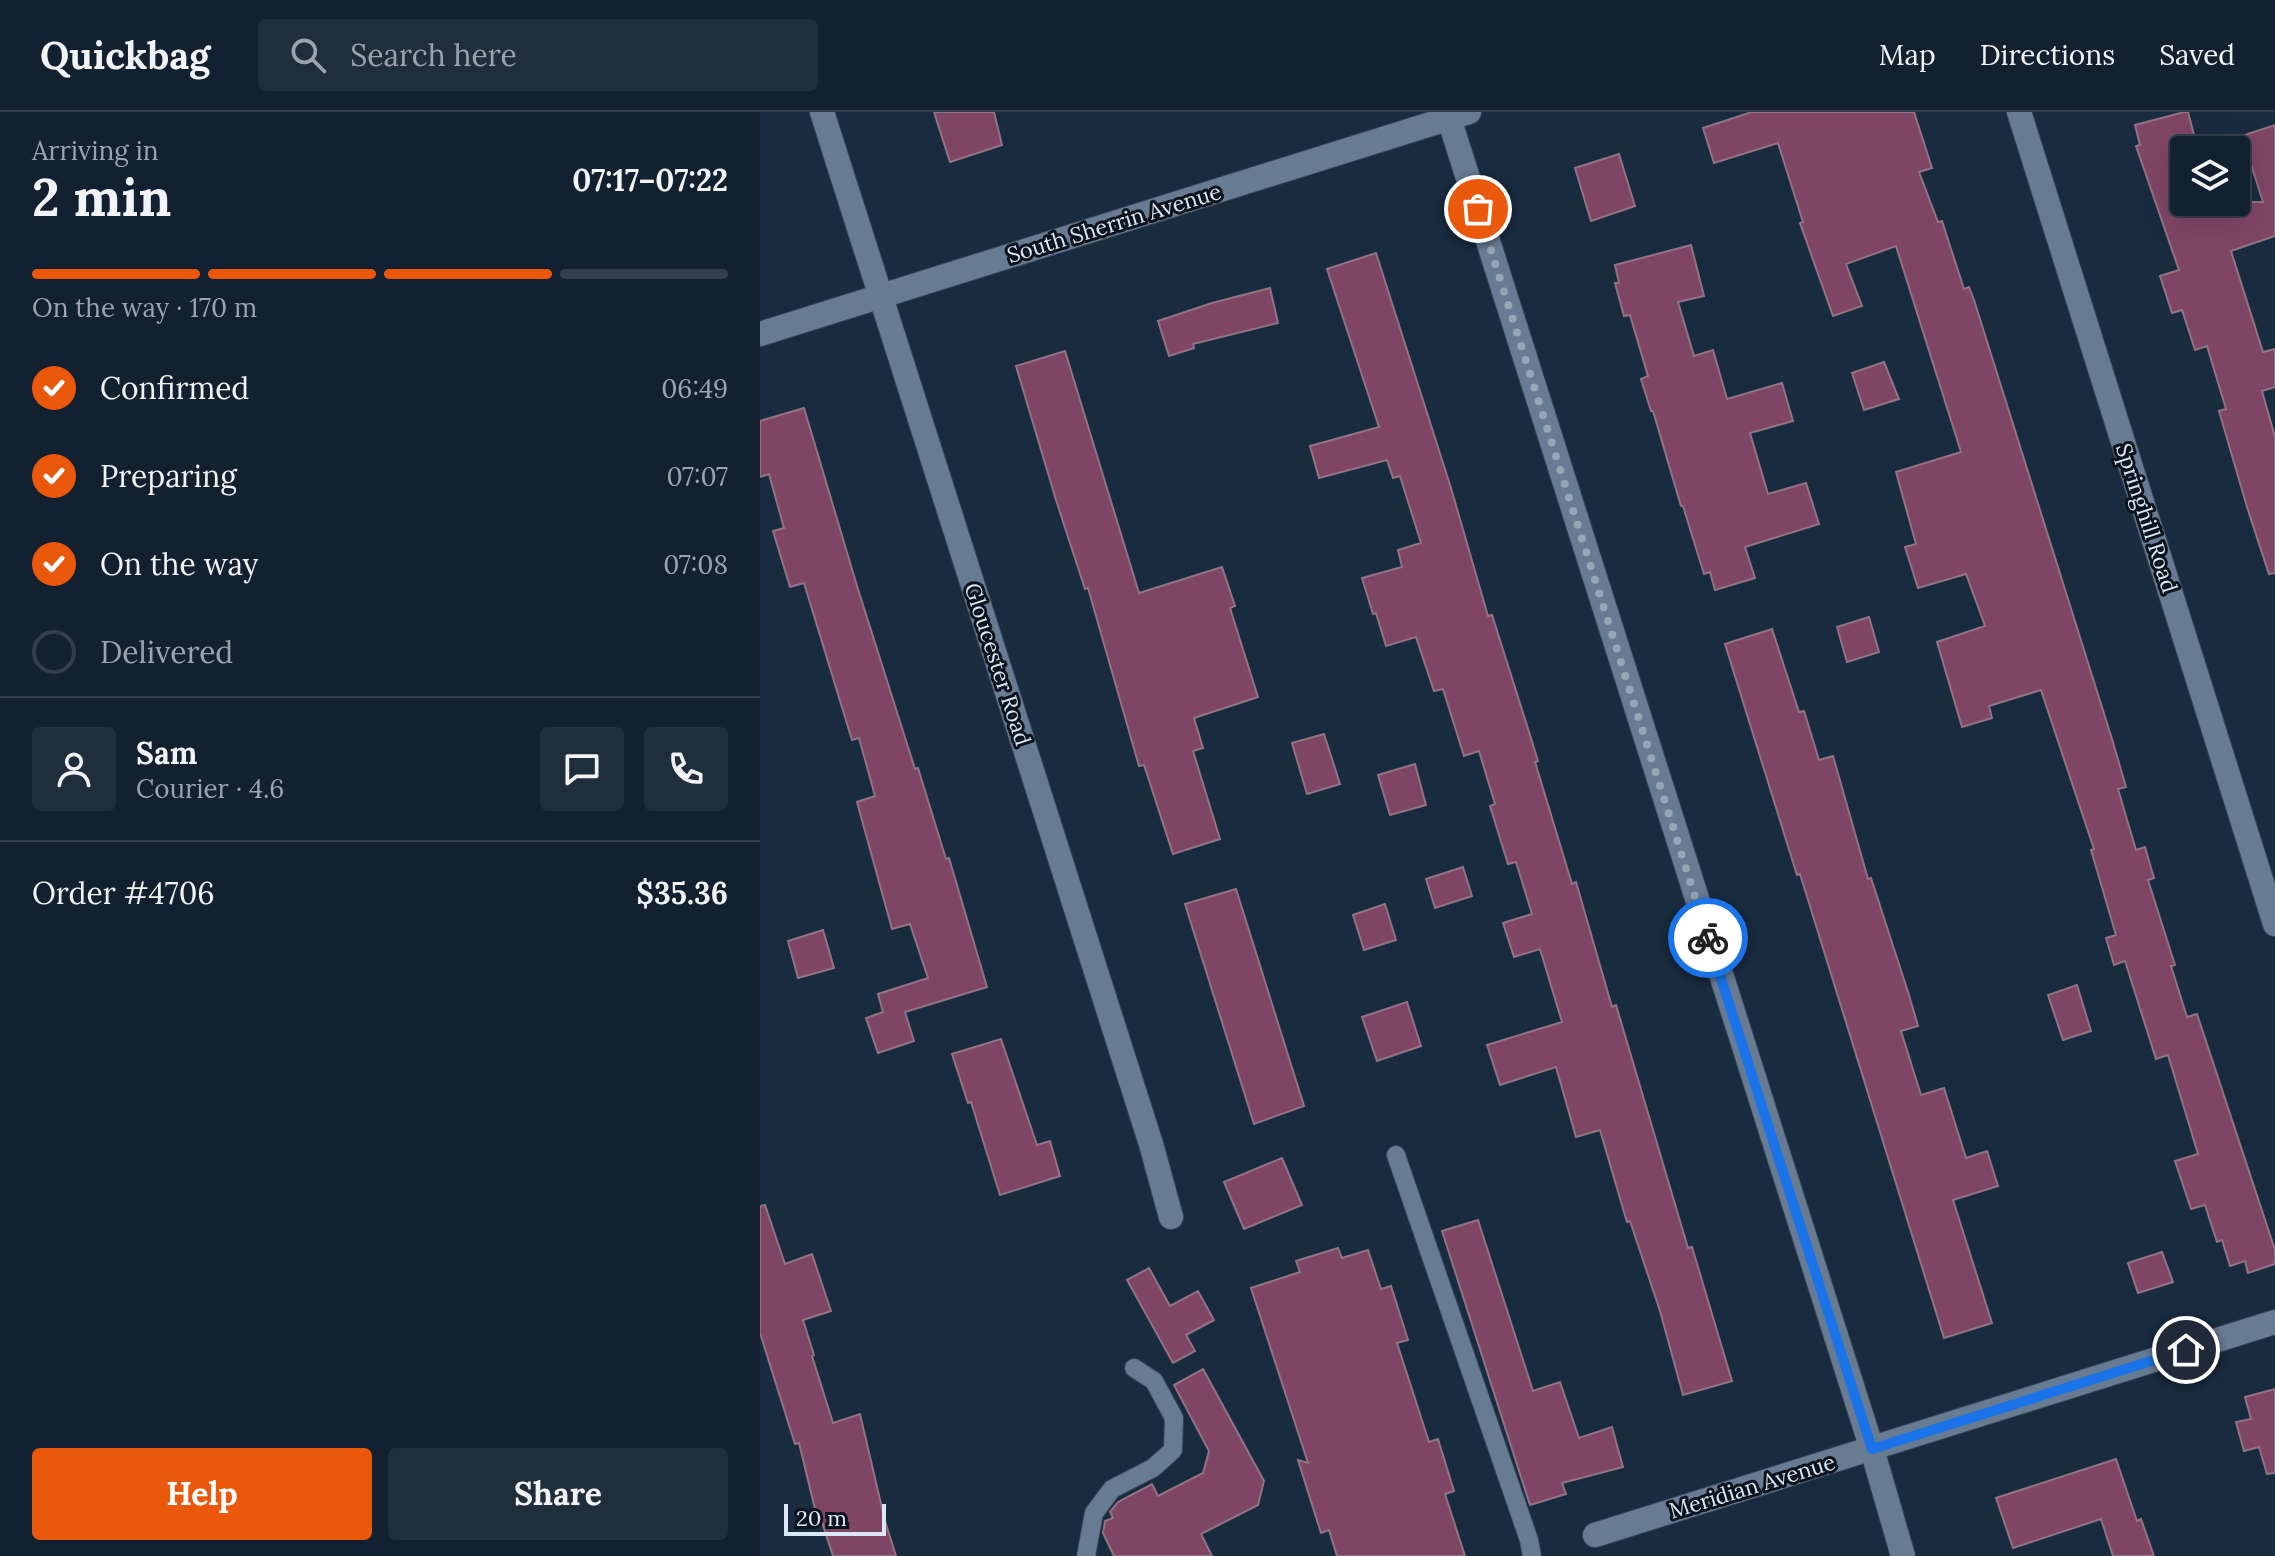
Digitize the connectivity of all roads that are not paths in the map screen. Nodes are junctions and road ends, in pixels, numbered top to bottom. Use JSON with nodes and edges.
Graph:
{"nodes":[{"id":1,"x":822,"y":112,"type":"edge"},
{"id":2,"x":2019,"y":112,"type":"edge"},
{"id":3,"x":1455,"y":114,"type":"edge"},
{"id":4,"x":880,"y":296,"type":"junction"},
{"id":5,"x":760,"y":334,"type":"edge"},
{"id":6,"x":2275,"y":924,"type":"edge"},
{"id":7,"x":1396,"y":1155,"type":"dead end"},
{"id":8,"x":1171,"y":1217,"type":"dead end"},
{"id":9,"x":2275,"y":1322,"type":"edge"},
{"id":10,"x":1134,"y":1368,"type":"dead end"},
{"id":11,"x":1872,"y":1449,"type":"junction"},
{"id":12,"x":1595,"y":1535,"type":"dead end"},
{"id":13,"x":1086,"y":1556,"type":"edge"},
{"id":14,"x":1532,"y":1556,"type":"edge"},
{"id":15,"x":1903,"y":1556,"type":"edge"}],
"edges":[{"from":1,"to":4,"type":"street","name":"Gloucester Road"},
{"from":2,"to":6,"type":"street","name":"Springhill Road"},
{"from":3,"to":4,"type":"street","name":"South Sherrin Avenue"},
{"from":3,"to":11,"type":"street"},
{"from":4,"to":5,"type":"street","name":"South Sherrin Avenue"},
{"from":4,"to":8,"type":"street","name":"Gloucester Road"},
{"from":7,"to":14,"type":"lane"},
{"from":9,"to":11,"type":"street","name":"Meridian Avenue"},
{"from":10,"to":13,"type":"lane"},
{"from":11,"to":12,"type":"street","name":"Meridian Avenue"},
{"from":11,"to":15,"type":"street"}]}
